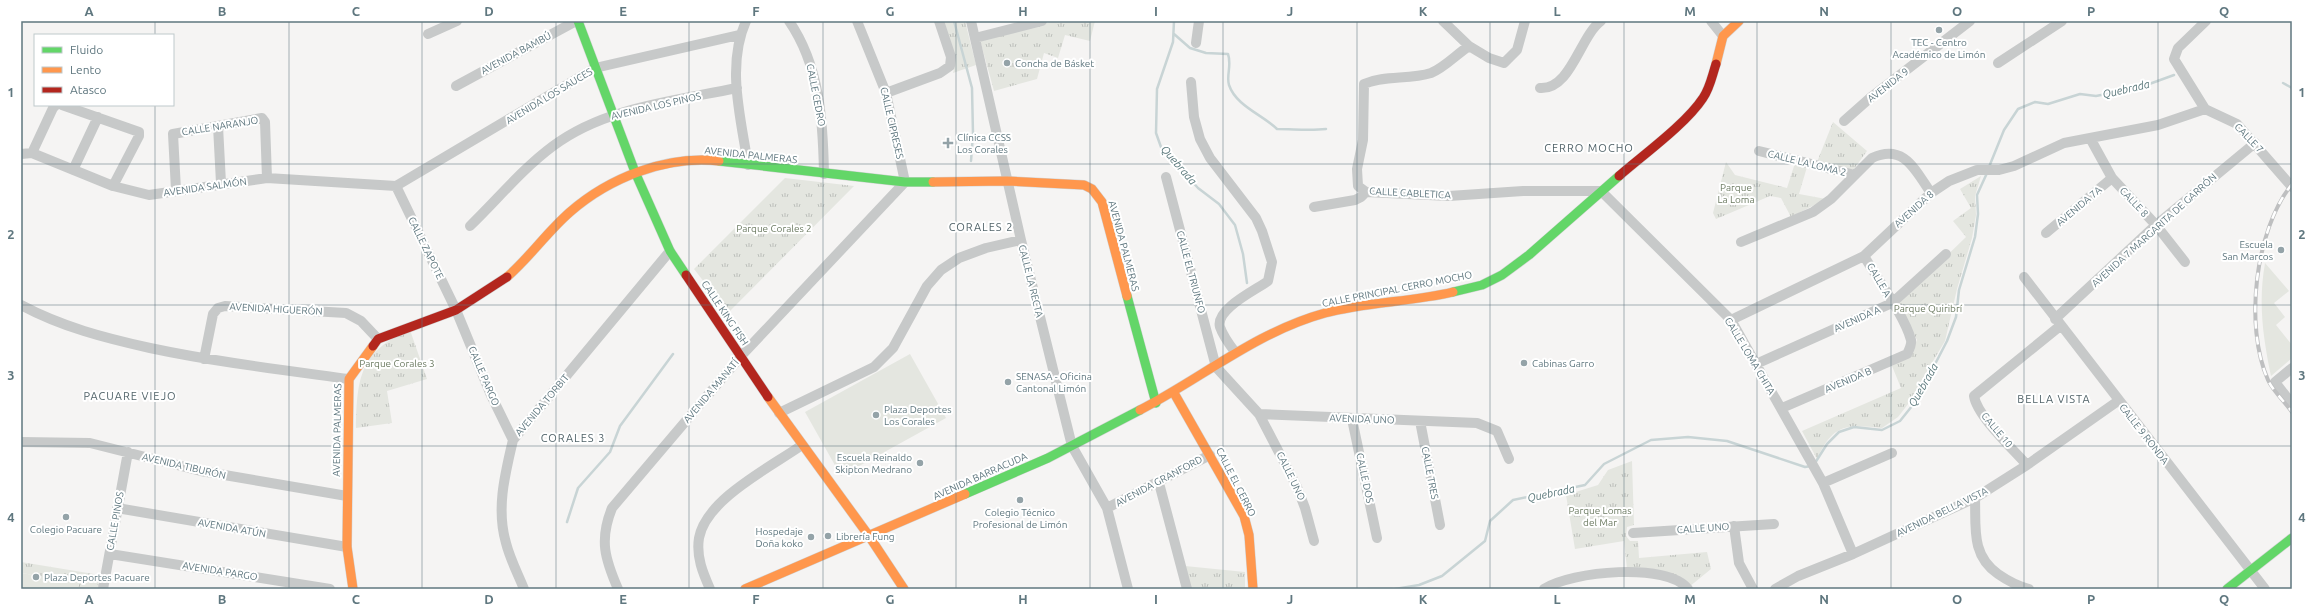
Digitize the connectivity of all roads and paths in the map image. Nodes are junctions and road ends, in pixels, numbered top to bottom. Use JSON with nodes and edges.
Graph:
{"nodes":[{"id":1,"x":457,"y":21,"type":"edge"},
{"id":2,"x":577,"y":21,"type":"edge"},
{"id":3,"x":746,"y":21,"type":"edge"},
{"id":4,"x":790,"y":21,"type":"edge"},
{"id":5,"x":856,"y":21,"type":"edge"},
{"id":6,"x":939,"y":21,"type":"edge"},
{"id":7,"x":971,"y":21,"type":"edge"},
{"id":8,"x":1042,"y":21,"type":"edge"},
{"id":9,"x":1199,"y":21,"type":"edge"},
{"id":10,"x":1444,"y":21,"type":"edge"},
{"id":11,"x":1526,"y":21,"type":"edge"},
{"id":12,"x":1601,"y":21,"type":"edge"},
{"id":13,"x":1711,"y":21,"type":"edge"},
{"id":14,"x":1739,"y":21,"type":"edge"},
{"id":15,"x":1970,"y":21,"type":"edge"},
{"id":16,"x":2062,"y":21,"type":"edge"},
{"id":17,"x":2206,"y":21,"type":"edge"},
{"id":18,"x":1022,"y":23,"type":"edge"},
{"id":19,"x":428,"y":34,"type":"dead end"},
{"id":20,"x":739,"y":35,"type":"junction"},
{"id":21,"x":1723,"y":36,"type":"junction"},
{"id":22,"x":975,"y":38,"type":"junction"},
{"id":23,"x":1196,"y":43,"type":"dead end"},
{"id":24,"x":1469,"y":46,"type":"junction"},
{"id":25,"x":1998,"y":62,"type":"dead end"},
{"id":26,"x":595,"y":68,"type":"junction"},
{"id":27,"x":1191,"y":82,"type":"dead end"},
{"id":28,"x":456,"y":86,"type":"dead end"},
{"id":29,"x":737,"y":88,"type":"junction"},
{"id":30,"x":1540,"y":88,"type":"dead end"},
{"id":31,"x":886,"y":93,"type":"junction"},
{"id":32,"x":55,"y":106,"type":"edge"},
{"id":33,"x":65,"y":106,"type":"edge"},
{"id":34,"x":2205,"y":109,"type":"junction"},
{"id":35,"x":612,"y":115,"type":"junction"},
{"id":36,"x":98,"y":117,"type":"junction"},
{"id":37,"x":1844,"y":121,"type":"dead end"},
{"id":38,"x":218,"y":126,"type":"junction"},
{"id":39,"x":2090,"y":138,"type":"junction"},
{"id":40,"x":2255,"y":143,"type":"junction"},
{"id":41,"x":1759,"y":151,"type":"dead end"},
{"id":42,"x":32,"y":153,"type":"junction"},
{"id":43,"x":21,"y":154,"type":"edge"},
{"id":44,"x":748,"y":165,"type":"junction"},
{"id":45,"x":73,"y":170,"type":"junction"},
{"id":46,"x":635,"y":172,"type":"junction"},
{"id":47,"x":824,"y":174,"type":"junction"},
{"id":48,"x":1855,"y":175,"type":"junction"},
{"id":49,"x":267,"y":178,"type":"junction"},
{"id":50,"x":1166,"y":178,"type":"dead end"},
{"id":51,"x":2112,"y":178,"type":"junction"},
{"id":52,"x":1007,"y":181,"type":"junction"},
{"id":53,"x":905,"y":182,"type":"junction"},
{"id":54,"x":221,"y":183,"type":"junction"},
{"id":55,"x":113,"y":186,"type":"junction"},
{"id":56,"x":396,"y":186,"type":"junction"},
{"id":57,"x":2292,"y":187,"type":"edge"},
{"id":58,"x":176,"y":190,"type":"junction"},
{"id":59,"x":1601,"y":191,"type":"junction"},
{"id":60,"x":1366,"y":192,"type":"junction"},
{"id":61,"x":1931,"y":193,"type":"junction"},
{"id":62,"x":1314,"y":207,"type":"dead end"},
{"id":63,"x":470,"y":226,"type":"dead end"},
{"id":64,"x":2156,"y":226,"type":"junction"},
{"id":65,"x":2046,"y":233,"type":"dead end"},
{"id":66,"x":1021,"y":240,"type":"junction"},
{"id":67,"x":1740,"y":242,"type":"dead end"},
{"id":68,"x":670,"y":251,"type":"junction"},
{"id":69,"x":1946,"y":254,"type":"dead end"},
{"id":70,"x":1864,"y":256,"type":"junction"},
{"id":71,"x":2185,"y":262,"type":"dead end"},
{"id":72,"x":2024,"y":277,"type":"dead end"},
{"id":73,"x":1892,"y":303,"type":"junction"},
{"id":74,"x":21,"y":304,"type":"edge"},
{"id":75,"x":456,"y":310,"type":"junction"},
{"id":76,"x":1731,"y":320,"type":"junction"},
{"id":77,"x":2058,"y":323,"type":"junction"},
{"id":78,"x":378,"y":339,"type":"junction"},
{"id":79,"x":1910,"y":348,"type":"joint"},
{"id":80,"x":1235,"y":352,"type":"junction"},
{"id":81,"x":741,"y":356,"type":"junction"},
{"id":82,"x":204,"y":359,"type":"junction"},
{"id":83,"x":1756,"y":364,"type":"junction"},
{"id":84,"x":1216,"y":367,"type":"junction"},
{"id":85,"x":2292,"y":368,"type":"edge"},
{"id":86,"x":349,"y":379,"type":"junction"},
{"id":87,"x":1978,"y":392,"type":"joint"},
{"id":88,"x":1174,"y":393,"type":"junction"},
{"id":89,"x":2118,"y":401,"type":"junction"},
{"id":90,"x":1156,"y":402,"type":"junction"},
{"id":91,"x":2292,"y":404,"type":"edge"},
{"id":92,"x":1782,"y":408,"type":"junction"},
{"id":93,"x":779,"y":413,"type":"junction"},
{"id":94,"x":1259,"y":414,"type":"junction"},
{"id":95,"x":1352,"y":419,"type":"junction"},
{"id":96,"x":1420,"y":421,"type":"junction"},
{"id":97,"x":513,"y":440,"type":"junction"},
{"id":98,"x":21,"y":442,"type":"edge"},
{"id":99,"x":802,"y":445,"type":"junction"},
{"id":100,"x":1072,"y":446,"type":"junction"},
{"id":101,"x":128,"y":452,"type":"junction"},
{"id":102,"x":1892,"y":453,"type":"dead end"},
{"id":103,"x":1210,"y":454,"type":"junction"},
{"id":104,"x":1509,"y":459,"type":"dead end"},
{"id":105,"x":2027,"y":465,"type":"junction"},
{"id":106,"x":1159,"y":483,"type":"junction"},
{"id":107,"x":1823,"y":483,"type":"junction"},
{"id":108,"x":347,"y":496,"type":"junction"},
{"id":109,"x":1975,"y":498,"type":"junction"},
{"id":110,"x":117,"y":508,"type":"junction"},
{"id":111,"x":1107,"y":508,"type":"junction"},
{"id":112,"x":1774,"y":524,"type":"dead end"},
{"id":113,"x":1440,"y":525,"type":"dead end"},
{"id":114,"x":1734,"y":526,"type":"junction"},
{"id":115,"x":1633,"y":533,"type":"dead end"},
{"id":116,"x":869,"y":536,"type":"junction"},
{"id":117,"x":1377,"y":538,"type":"dead end"},
{"id":118,"x":2292,"y":538,"type":"edge"},
{"id":119,"x":1314,"y":541,"type":"dead end"},
{"id":120,"x":347,"y":547,"type":"junction"},
{"id":121,"x":110,"y":554,"type":"junction"},
{"id":122,"x":1853,"y":554,"type":"junction"},
{"id":123,"x":2251,"y":571,"type":"junction"},
{"id":124,"x":103,"y":589,"type":"edge"},
{"id":125,"x":330,"y":589,"type":"edge"},
{"id":126,"x":353,"y":589,"type":"edge"},
{"id":127,"x":524,"y":589,"type":"edge"},
{"id":128,"x":618,"y":589,"type":"edge"},
{"id":129,"x":710,"y":589,"type":"edge"},
{"id":130,"x":745,"y":589,"type":"edge"},
{"id":131,"x":904,"y":589,"type":"edge"},
{"id":132,"x":1128,"y":589,"type":"edge"},
{"id":133,"x":1187,"y":589,"type":"edge"},
{"id":134,"x":1253,"y":589,"type":"edge"},
{"id":135,"x":1544,"y":589,"type":"edge"},
{"id":136,"x":1688,"y":589,"type":"edge"},
{"id":137,"x":1753,"y":589,"type":"edge"},
{"id":138,"x":1775,"y":589,"type":"edge"},
{"id":139,"x":2029,"y":589,"type":"edge"},
{"id":140,"x":2228,"y":589,"type":"edge"},
{"id":141,"x":2265,"y":589,"type":"edge"}],
"edges":[{"from":1,"to":19,"type":"street"},
{"from":2,"to":26,"type":"street","name":"CALLE KING FISH"},
{"from":2,"to":28,"type":"street","name":"AVENIDA BAMBÚ"},
{"from":3,"to":20,"type":"street"},
{"from":4,"to":47,"type":"street","name":"CALLE CEDRO"},
{"from":5,"to":31,"type":"street","name":"CALLE CIPRESES"},
{"from":6,"to":31,"type":"street"},
{"from":7,"to":22,"type":"street","name":"CALLE LA RECTA"},
{"from":8,"to":18,"type":"street"},
{"from":9,"to":23,"type":"street"},
{"from":10,"to":24,"type":"street"},
{"from":11,"to":24,"type":"street"},
{"from":12,"to":30,"type":"street"},
{"from":13,"to":21,"type":"street"},
{"from":14,"to":21,"type":"street"},
{"from":15,"to":37,"type":"street","name":"AVENIDA 9"},
{"from":16,"to":25,"type":"street"},
{"from":17,"to":34,"type":"street"},
{"from":18,"to":22,"type":"street"},
{"from":20,"to":26,"type":"street","name":"AVENIDA LOS SAUCES"},
{"from":20,"to":29,"type":"street"},
{"from":21,"to":59,"type":"street","name":"CALLE PRINCIPAL CERRO MOCHO"},
{"from":22,"to":52,"type":"street","name":"CALLE LA RECTA"},
{"from":24,"to":60,"type":"street","name":"CALLE CABLETICA"},
{"from":26,"to":35,"type":"street","name":"CALLE KING FISH"},
{"from":26,"to":56,"type":"street","name":"AVENIDA LOS SAUCES"},
{"from":27,"to":80,"type":"street"},
{"from":29,"to":35,"type":"street","name":"AVENIDA LOS PINOS"},
{"from":29,"to":44,"type":"street"},
{"from":31,"to":53,"type":"street","name":"CALLE CIPRESES"},
{"from":32,"to":42,"type":"street"},
{"from":33,"to":36,"type":"street"},
{"from":34,"to":39,"type":"street","name":"AVENIDA 8"},
{"from":34,"to":40,"type":"street","name":"CALLE 7"},
{"from":35,"to":46,"type":"street","name":"CALLE KING FISH"},
{"from":35,"to":63,"type":"street","name":"AVENIDA LOS PINOS"},
{"from":36,"to":45,"type":"street"},
{"from":36,"to":55,"type":"street"},
{"from":38,"to":49,"type":"street","name":"CALLE NARANJO"},
{"from":38,"to":54,"type":"street"},
{"from":38,"to":58,"type":"street","name":"CALLE NARANJO"},
{"from":39,"to":51,"type":"street","name":"CALLE 8"},
{"from":39,"to":61,"type":"street","name":"AVENIDA 8"},
{"from":40,"to":57,"type":"street","name":"CALLE 7"},
{"from":40,"to":64,"type":"street","name":"AVENIDA 7 MARGARITA DE GARRÓN"},
{"from":41,"to":48,"type":"street","name":"CALLE LA LOMA 2"},
{"from":42,"to":43,"type":"street","name":"AVENIDA SALMÓN"},
{"from":42,"to":45,"type":"street","name":"AVENIDA SALMÓN"},
{"from":44,"to":46,"type":"street","name":"AVENIDA PALMERAS"},
{"from":44,"to":47,"type":"street","name":"AVENIDA PALMERAS"},
{"from":45,"to":55,"type":"street","name":"AVENIDA SALMÓN"},
{"from":46,"to":68,"type":"street","name":"CALLE KING FISH"},
{"from":46,"to":75,"type":"street","name":"AVENIDA PALMERAS"},
{"from":47,"to":53,"type":"street","name":"AVENIDA PALMERAS"},
{"from":48,"to":61,"type":"street"},
{"from":48,"to":67,"type":"street"},
{"from":49,"to":54,"type":"street","name":"AVENIDA SALMÓN"},
{"from":49,"to":56,"type":"street","name":"AVENIDA SALMÓN"},
{"from":50,"to":84,"type":"street","name":"CALLE EL TRIUNFO"},
{"from":51,"to":64,"type":"street","name":"CALLE 8"},
{"from":51,"to":65,"type":"street","name":"AVENIDA 7A"},
{"from":52,"to":53,"type":"street","name":"AVENIDA PALMERAS"},
{"from":52,"to":66,"type":"street","name":"CALLE LA RECTA"},
{"from":52,"to":90,"type":"street","name":"AVENIDA PALMERAS"},
{"from":53,"to":81,"type":"street","name":"AVENIDA MANATÍ"},
{"from":54,"to":58,"type":"street","name":"AVENIDA SALMÓN"},
{"from":55,"to":58,"type":"street","name":"AVENIDA SALMÓN"},
{"from":56,"to":75,"type":"street","name":"CALLE ZAPOTE"},
{"from":59,"to":60,"type":"street","name":"CALLE CABLETICA"},
{"from":59,"to":76,"type":"street","name":"CALLE LOMA CHITA"},
{"from":59,"to":80,"type":"street","name":"CALLE PRINCIPAL CERRO MOCHO"},
{"from":60,"to":62,"type":"street"},
{"from":61,"to":70,"type":"street","name":"AVENIDA 8"},
{"from":64,"to":71,"type":"street","name":"CALLE 8"},
{"from":64,"to":77,"type":"street","name":"AVENIDA 7 MARGARITA DE GARRÓN"},
{"from":66,"to":93,"type":"street"},
{"from":66,"to":100,"type":"street","name":"CALLE LA RECTA"},
{"from":68,"to":81,"type":"street","name":"CALLE KING FISH"},
{"from":68,"to":97,"type":"street","name":"AVENIDA TORBIT"},
{"from":69,"to":73,"type":"street","name":"AVENIDA A"},
{"from":70,"to":73,"type":"street","name":"CALLE A"},
{"from":70,"to":76,"type":"street","name":"AVENIDA 8"},
{"from":72,"to":77,"type":"street","name":"CALLE 9 RONDA"},
{"from":73,"to":79,"type":"street","name":"CALLE A"},
{"from":73,"to":83,"type":"street","name":"AVENIDA A"},
{"from":74,"to":82,"type":"street"},
{"from":75,"to":78,"type":"street","name":"AVENIDA PALMERAS"},
{"from":75,"to":97,"type":"street","name":"CALLE PARGO"},
{"from":76,"to":83,"type":"street","name":"CALLE LOMA CHITA"},
{"from":77,"to":87,"type":"street","name":"AVENIDA 7 MARGARITA DE GARRÓN"},
{"from":77,"to":89,"type":"street","name":"CALLE 9 RONDA"},
{"from":78,"to":82,"type":"street","name":"AVENIDA HIGUERÓN"},
{"from":78,"to":86,"type":"street","name":"AVENIDA PALMERAS"},
{"from":79,"to":92,"type":"street","name":"AVENIDA B"},
{"from":80,"to":84,"type":"street","name":"CALLE PRINCIPAL CERRO MOCHO"},
{"from":81,"to":93,"type":"street","name":"CALLE KING FISH"},
{"from":81,"to":128,"type":"street","name":"AVENIDA MANATÍ"},
{"from":82,"to":86,"type":"street"},
{"from":83,"to":92,"type":"street","name":"CALLE LOMA CHITA"},
{"from":84,"to":88,"type":"street","name":"AVENIDA BARRACUDA"},
{"from":84,"to":94,"type":"street"},
{"from":85,"to":91,"type":"street"},
{"from":86,"to":108,"type":"street","name":"AVENIDA PALMERAS"},
{"from":87,"to":105,"type":"street","name":"CALLE 10"},
{"from":88,"to":90,"type":"street","name":"AVENIDA BARRACUDA"},
{"from":88,"to":103,"type":"street","name":"CALLE EL CERRO"},
{"from":89,"to":105,"type":"street","name":"AVENIDA BELLA VISTA"},
{"from":89,"to":123,"type":"street","name":"CALLE 9 RONDA"},
{"from":90,"to":100,"type":"street","name":"AVENIDA BARRACUDA"},
{"from":92,"to":107,"type":"street","name":"CALLE LOMA CHITA"},
{"from":93,"to":99,"type":"street","name":"CALLE KING FISH"},
{"from":94,"to":95,"type":"street","name":"AVENIDA UNO"},
{"from":94,"to":119,"type":"street","name":"CALLE UNO"},
{"from":95,"to":96,"type":"street","name":"AVENIDA UNO"},
{"from":95,"to":117,"type":"street","name":"CALLE DOS"},
{"from":96,"to":104,"type":"street","name":"AVENIDA UNO"},
{"from":96,"to":113,"type":"street","name":"CALLE TRES"},
{"from":97,"to":127,"type":"street","name":"AVENIDA TORBIT"},
{"from":98,"to":101,"type":"street","name":"AVENIDA TIBURÓN"},
{"from":99,"to":116,"type":"street","name":"CALLE KING FISH"},
{"from":99,"to":129,"type":"street"},
{"from":100,"to":111,"type":"street","name":"CALLE LA RECTA"},
{"from":100,"to":116,"type":"street","name":"AVENIDA BARRACUDA"},
{"from":101,"to":108,"type":"street","name":"AVENIDA TIBURÓN"},
{"from":101,"to":110,"type":"street","name":"CALLE PINOS"},
{"from":102,"to":107,"type":"street"},
{"from":103,"to":106,"type":"street","name":"AVENIDA GRANFORD"},
{"from":103,"to":134,"type":"street","name":"CALLE EL CERRO"},
{"from":105,"to":109,"type":"street","name":"AVENIDA BELLA VISTA"},
{"from":106,"to":111,"type":"street","name":"AVENIDA GRANFORD"},
{"from":106,"to":133,"type":"street"},
{"from":107,"to":122,"type":"street","name":"CALLE LOMA CHITA"},
{"from":108,"to":120,"type":"street","name":"AVENIDA PALMERAS"},
{"from":109,"to":122,"type":"street","name":"AVENIDA BELLA VISTA"},
{"from":109,"to":139,"type":"street"},
{"from":110,"to":120,"type":"street","name":"AVENIDA ATÚN"},
{"from":110,"to":121,"type":"street","name":"CALLE PINOS"},
{"from":111,"to":132,"type":"street","name":"CALLE LA RECTA"},
{"from":112,"to":114,"type":"street","name":"CALLE UNO"},
{"from":114,"to":115,"type":"street","name":"CALLE UNO"},
{"from":114,"to":137,"type":"street"},
{"from":116,"to":130,"type":"street","name":"AVENIDA BARRACUDA"},
{"from":116,"to":131,"type":"street","name":"CALLE KING FISH"},
{"from":118,"to":123,"type":"street"},
{"from":120,"to":126,"type":"street","name":"AVENIDA PALMERAS"},
{"from":121,"to":124,"type":"street","name":"CALLE PINOS"},
{"from":121,"to":125,"type":"street","name":"AVENIDA PARGO"},
{"from":122,"to":138,"type":"street","name":"AVENIDA BELLA VISTA"},
{"from":123,"to":140,"type":"street"},
{"from":123,"to":141,"type":"street","name":"CALLE 9 RONDA"},
{"from":135,"to":136,"type":"street"}]}
